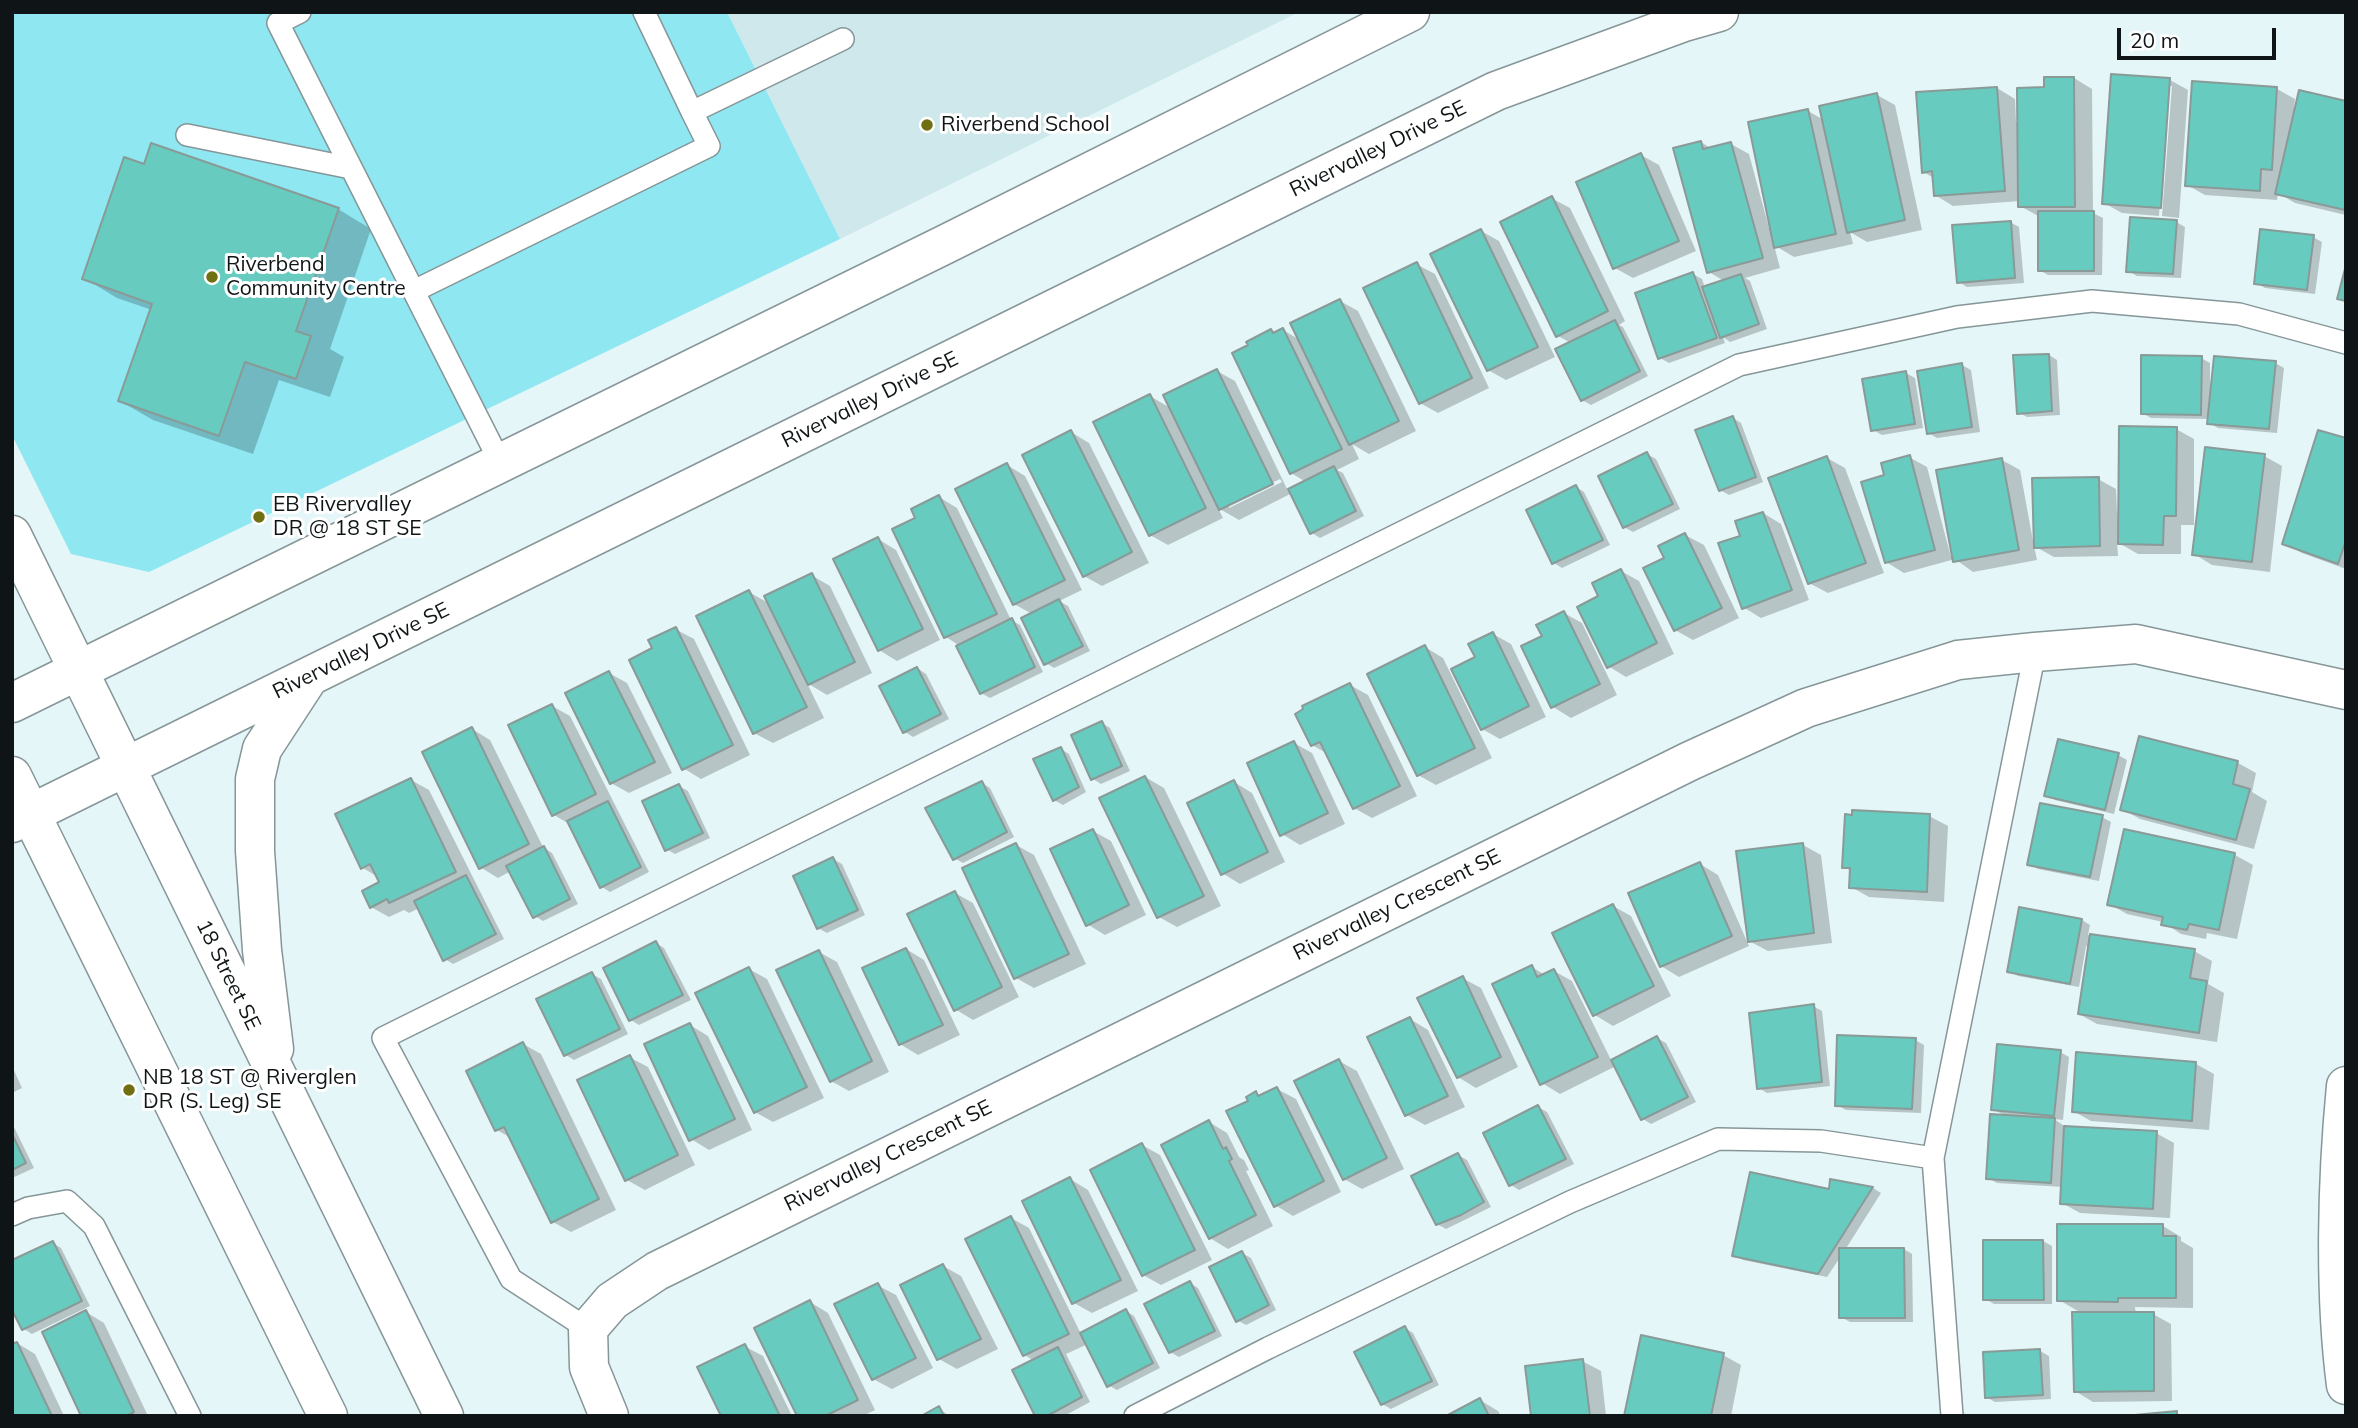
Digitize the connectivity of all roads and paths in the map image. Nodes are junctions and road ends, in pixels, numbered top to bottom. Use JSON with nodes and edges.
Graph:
{"nodes":[{"id":1,"x":300,"y":12,"type":"edge"},
{"id":2,"x":644,"y":12,"type":"edge"},
{"id":3,"x":1410,"y":12,"type":"edge"},
{"id":4,"x":1719,"y":12,"type":"edge"},
{"id":5,"x":843,"y":38,"type":"dead end"},
{"id":6,"x":692,"y":112,"type":"junction"},
{"id":7,"x":187,"y":135,"type":"dead end"},
{"id":8,"x":351,"y":168,"type":"junction"},
{"id":9,"x":414,"y":291,"type":"junction"},
{"id":10,"x":2346,"y":343,"type":"edge"},
{"id":11,"x":500,"y":462,"type":"junction"},
{"id":12,"x":12,"y":535,"type":"edge"},
{"id":13,"x":2035,"y":652,"type":"junction"},
{"id":14,"x":80,"y":670,"type":"junction"},
{"id":15,"x":309,"y":677,"type":"junction"},
{"id":16,"x":2346,"y":690,"type":"edge"},
{"id":17,"x":12,"y":703,"type":"edge"},
{"id":18,"x":128,"y":767,"type":"junction"},
{"id":19,"x":12,"y":776,"type":"edge"},
{"id":20,"x":22,"y":819,"type":"edge"},
{"id":21,"x":277,"y":1079,"type":"junction"},
{"id":22,"x":2346,"y":1086,"type":"edge"},
{"id":23,"x":1933,"y":1158,"type":"junction"},
{"id":24,"x":12,"y":1215,"type":"edge"},
{"id":25,"x":587,"y":1329,"type":"junction"},
{"id":26,"x":2346,"y":1385,"type":"edge"},
{"id":27,"x":190,"y":1416,"type":"edge"},
{"id":28,"x":328,"y":1416,"type":"edge"},
{"id":29,"x":444,"y":1416,"type":"edge"},
{"id":30,"x":609,"y":1416,"type":"edge"},
{"id":31,"x":1135,"y":1416,"type":"edge"},
{"id":32,"x":1952,"y":1416,"type":"edge"}],
"edges":[{"from":1,"to":8,"type":"lane"},
{"from":2,"to":6,"type":"lane"},
{"from":3,"to":11,"type":"street"},
{"from":4,"to":15,"type":"street","name":"Rivervalley Drive SE"},
{"from":5,"to":6,"type":"lane"},
{"from":6,"to":9,"type":"lane"},
{"from":7,"to":8,"type":"lane"},
{"from":8,"to":9,"type":"lane"},
{"from":9,"to":11,"type":"lane"},
{"from":10,"to":25,"type":"lane"},
{"from":11,"to":14,"type":"street"},
{"from":12,"to":14,"type":"street","name":"18 Street SE"},
{"from":13,"to":16,"type":"street","name":"Rivervalley Crescent SE"},
{"from":13,"to":23,"type":"lane"},
{"from":13,"to":25,"type":"street","name":"Rivervalley Crescent SE"},
{"from":14,"to":17,"type":"street"},
{"from":14,"to":18,"type":"street","name":"18 Street SE"},
{"from":15,"to":18,"type":"street","name":"Rivervalley Drive SE"},
{"from":15,"to":21,"type":"street"},
{"from":18,"to":20,"type":"street","name":"Rivervalley Drive SE"},
{"from":18,"to":21,"type":"street","name":"18 Street SE"},
{"from":19,"to":20,"type":"street"},
{"from":20,"to":28,"type":"street"},
{"from":21,"to":29,"type":"street","name":"18 Street SE"},
{"from":22,"to":26,"type":"street"},
{"from":23,"to":31,"type":"lane"},
{"from":23,"to":32,"type":"lane"},
{"from":24,"to":27,"type":"lane"},
{"from":25,"to":30,"type":"street"}]}
